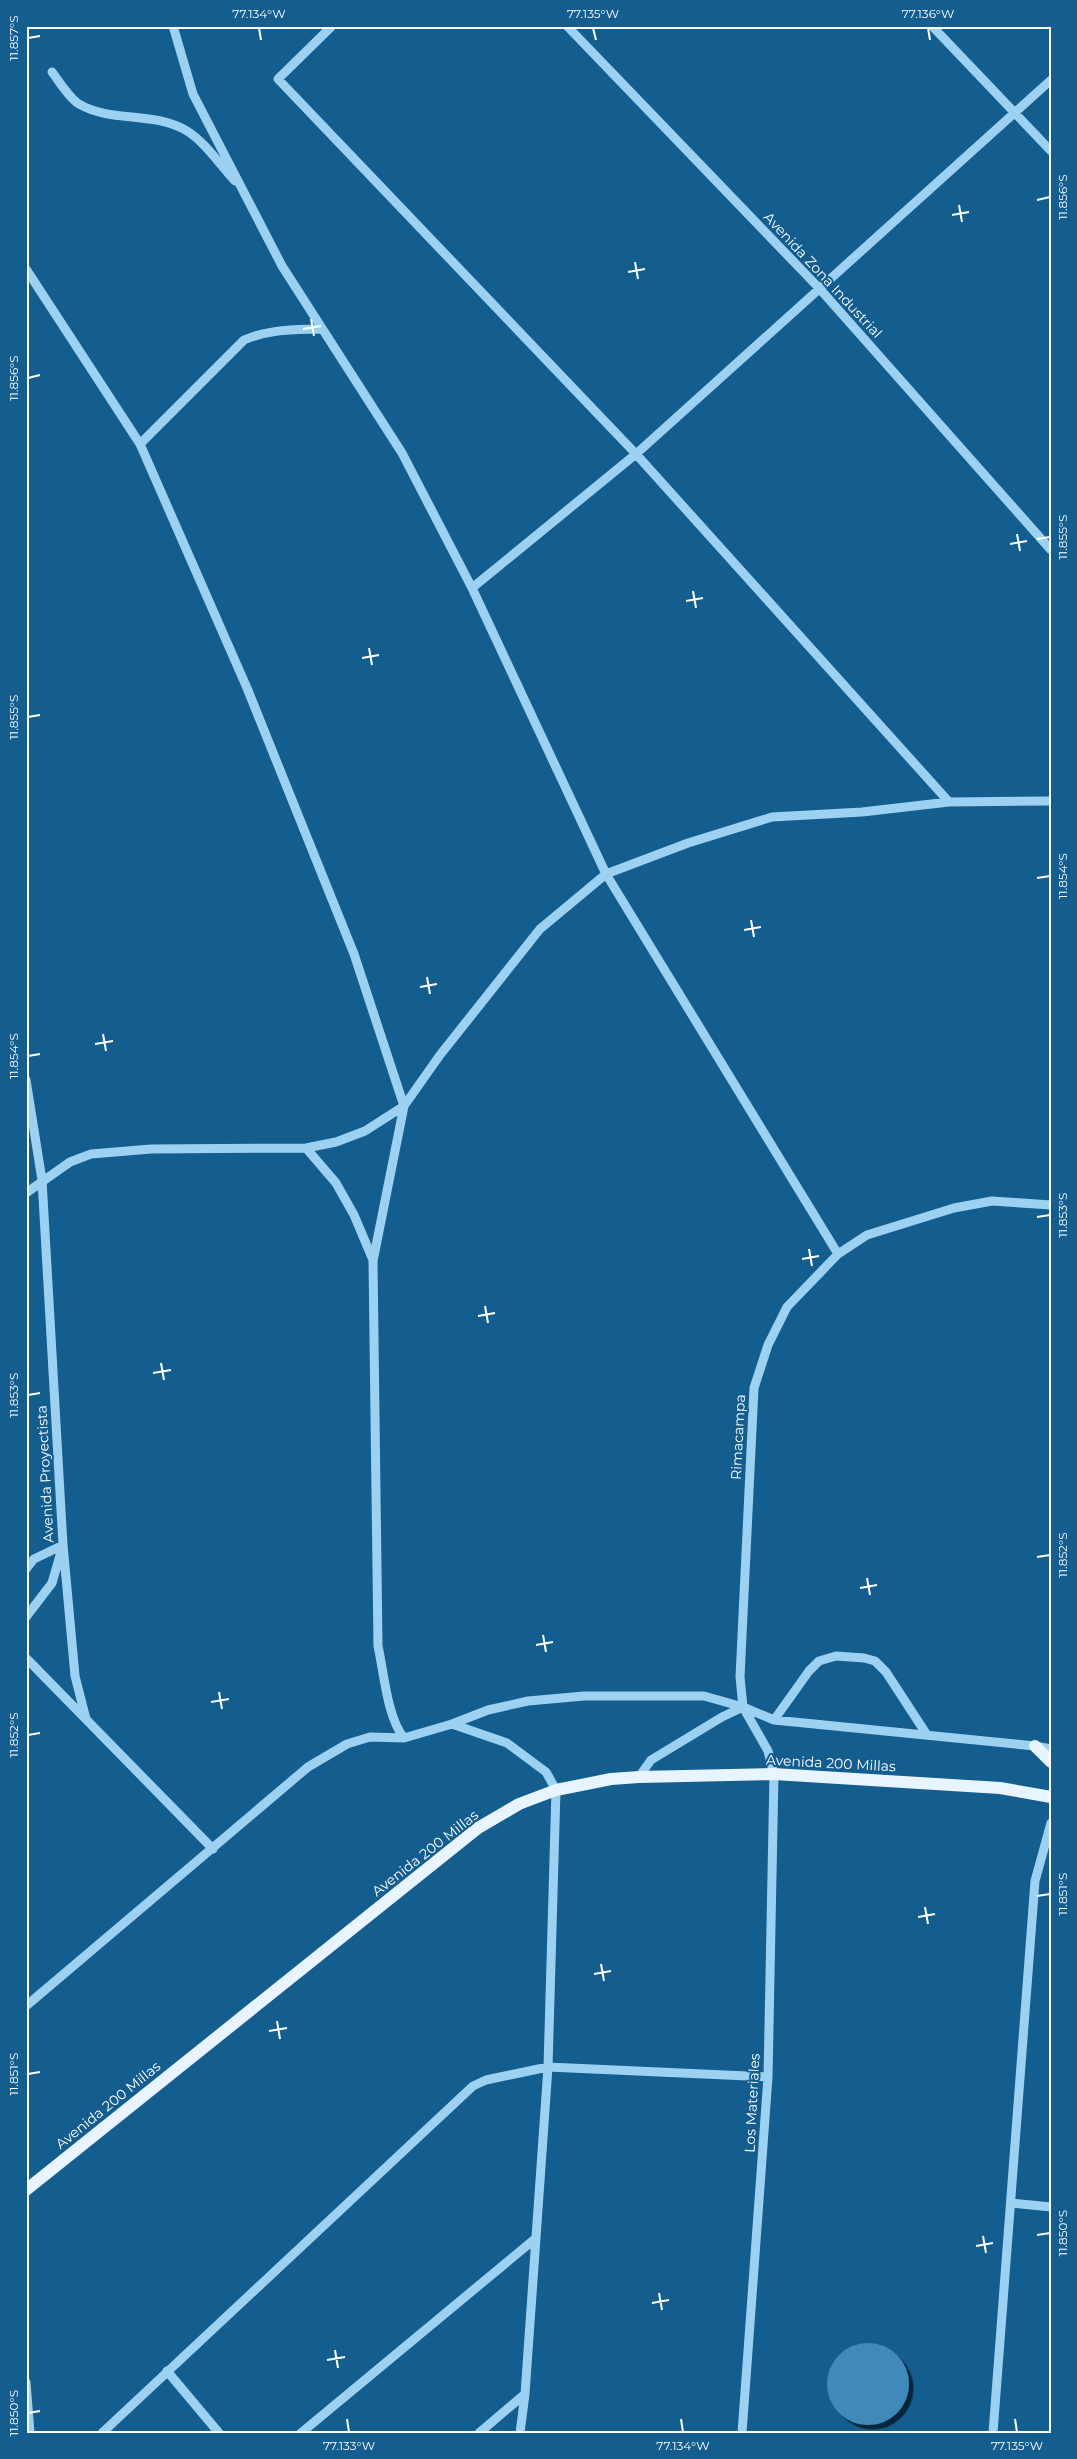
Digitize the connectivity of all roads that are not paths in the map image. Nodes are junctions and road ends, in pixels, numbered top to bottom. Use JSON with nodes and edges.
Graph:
{"nodes":[{"id":1,"x":173,"y":26,"type":"edge"},
{"id":2,"x":332,"y":26,"type":"edge"},
{"id":3,"x":567,"y":26,"type":"edge"},
{"id":4,"x":932,"y":26,"type":"edge"},
{"id":5,"x":52,"y":72,"type":"dead end"},
{"id":6,"x":1051,"y":80,"type":"edge"},
{"id":7,"x":1015,"y":112,"type":"junction"},
{"id":8,"x":1051,"y":151,"type":"edge"},
{"id":9,"x":244,"y":192,"type":"junction"},
{"id":10,"x":26,"y":269,"type":"edge"},
{"id":11,"x":819,"y":288,"type":"junction"},
{"id":12,"x":320,"y":329,"type":"junction"},
{"id":13,"x":140,"y":444,"type":"junction"},
{"id":14,"x":636,"y":454,"type":"junction"},
{"id":15,"x":1051,"y":550,"type":"edge"},
{"id":16,"x":472,"y":588,"type":"junction"},
{"id":17,"x":1051,"y":801,"type":"edge"},
{"id":18,"x":949,"y":802,"type":"junction"},
{"id":19,"x":606,"y":874,"type":"junction"},
{"id":20,"x":26,"y":1080,"type":"edge"},
{"id":21,"x":404,"y":1106,"type":"junction"},
{"id":22,"x":306,"y":1148,"type":"junction"},
{"id":23,"x":42,"y":1180,"type":"junction"},
{"id":24,"x":26,"y":1193,"type":"edge"},
{"id":25,"x":1051,"y":1205,"type":"edge"},
{"id":26,"x":838,"y":1254,"type":"junction"},
{"id":27,"x":373,"y":1261,"type":"junction"},
{"id":28,"x":63,"y":1545,"type":"junction"},
{"id":29,"x":26,"y":1569,"type":"edge"},
{"id":30,"x":26,"y":1617,"type":"edge"},
{"id":31,"x":26,"y":1658,"type":"edge"},
{"id":32,"x":743,"y":1707,"type":"junction"},
{"id":33,"x":86,"y":1719,"type":"junction"},
{"id":34,"x":774,"y":1720,"type":"junction"},
{"id":35,"x":452,"y":1724,"type":"junction"},
{"id":36,"x":927,"y":1735,"type":"junction"},
{"id":37,"x":404,"y":1738,"type":"junction"},
{"id":38,"x":1035,"y":1746,"type":"junction"},
{"id":39,"x":1051,"y":1749,"type":"edge"},
{"id":40,"x":1051,"y":1762,"type":"edge"},
{"id":41,"x":774,"y":1774,"type":"junction"},
{"id":42,"x":639,"y":1777,"type":"junction"},
{"id":43,"x":556,"y":1790,"type":"junction"},
{"id":44,"x":1051,"y":1797,"type":"edge"},
{"id":45,"x":1051,"y":1823,"type":"edge"},
{"id":46,"x":213,"y":1849,"type":"junction"},
{"id":47,"x":26,"y":2006,"type":"edge"},
{"id":48,"x":548,"y":2066,"type":"junction"},
{"id":49,"x":768,"y":2077,"type":"junction"},
{"id":50,"x":26,"y":2190,"type":"edge"},
{"id":51,"x":1012,"y":2203,"type":"junction"},
{"id":52,"x":1051,"y":2207,"type":"edge"},
{"id":53,"x":536,"y":2238,"type":"junction"},
{"id":54,"x":167,"y":2371,"type":"junction"},
{"id":55,"x":26,"y":2382,"type":"edge"},
{"id":56,"x":525,"y":2394,"type":"junction"},
{"id":57,"x":30,"y":2433,"type":"edge"},
{"id":58,"x":102,"y":2433,"type":"edge"},
{"id":59,"x":219,"y":2433,"type":"edge"},
{"id":60,"x":301,"y":2433,"type":"edge"},
{"id":61,"x":479,"y":2433,"type":"edge"},
{"id":62,"x":520,"y":2433,"type":"edge"},
{"id":63,"x":742,"y":2433,"type":"edge"},
{"id":64,"x":993,"y":2433,"type":"edge"}],
"edges":[{"from":1,"to":9,"type":"street"},
{"from":2,"to":14,"type":"street"},
{"from":3,"to":11,"type":"street","name":"Avenida Zona Industrial"},
{"from":4,"to":7,"type":"street"},
{"from":5,"to":9,"type":"street"},
{"from":6,"to":7,"type":"street"},
{"from":7,"to":8,"type":"street"},
{"from":7,"to":11,"type":"street"},
{"from":9,"to":12,"type":"street"},
{"from":10,"to":13,"type":"street"},
{"from":11,"to":14,"type":"street"},
{"from":11,"to":15,"type":"street","name":"Avenida Zona Industrial"},
{"from":12,"to":13,"type":"street"},
{"from":12,"to":16,"type":"street"},
{"from":13,"to":21,"type":"street"},
{"from":14,"to":16,"type":"street"},
{"from":14,"to":18,"type":"street"},
{"from":16,"to":19,"type":"street"},
{"from":17,"to":18,"type":"street"},
{"from":18,"to":19,"type":"street"},
{"from":19,"to":21,"type":"street"},
{"from":19,"to":26,"type":"street"},
{"from":20,"to":23,"type":"street","name":"Avenida Proyectista"},
{"from":21,"to":22,"type":"street"},
{"from":21,"to":27,"type":"street"},
{"from":22,"to":23,"type":"street"},
{"from":22,"to":27,"type":"street"},
{"from":23,"to":24,"type":"street"},
{"from":23,"to":28,"type":"street","name":"Avenida Proyectista"},
{"from":25,"to":26,"type":"street","name":"Rimacampa"},
{"from":26,"to":32,"type":"street","name":"Rimacampa"},
{"from":27,"to":37,"type":"street"},
{"from":28,"to":29,"type":"street"},
{"from":28,"to":30,"type":"street","name":"Avenida Proyectista"},
{"from":28,"to":33,"type":"street"},
{"from":31,"to":33,"type":"street"},
{"from":32,"to":34,"type":"street"},
{"from":32,"to":35,"type":"street"},
{"from":32,"to":41,"type":"street","name":"Rimacampa"},
{"from":32,"to":42,"type":"street"},
{"from":33,"to":46,"type":"street"},
{"from":34,"to":36,"type":"street"},
{"from":34,"to":36,"type":"street"},
{"from":35,"to":37,"type":"street"},
{"from":35,"to":43,"type":"street"},
{"from":36,"to":38,"type":"street"},
{"from":37,"to":46,"type":"street"},
{"from":38,"to":39,"type":"street"},
{"from":38,"to":40,"type":"main road"},
{"from":41,"to":42,"type":"main road","name":"Avenida 200 Millas"},
{"from":41,"to":44,"type":"main road","name":"Avenida 200 Millas"},
{"from":41,"to":49,"type":"street","name":"Los Materiales"},
{"from":42,"to":43,"type":"main road","name":"Avenida 200 Millas"},
{"from":43,"to":48,"type":"street"},
{"from":43,"to":50,"type":"main road","name":"Avenida 200 Millas"},
{"from":45,"to":51,"type":"street"},
{"from":46,"to":47,"type":"street"},
{"from":48,"to":49,"type":"street"},
{"from":48,"to":53,"type":"street"},
{"from":48,"to":54,"type":"street"},
{"from":49,"to":63,"type":"street","name":"Los Materiales"},
{"from":51,"to":52,"type":"street"},
{"from":51,"to":64,"type":"street"},
{"from":53,"to":56,"type":"street"},
{"from":53,"to":60,"type":"street"},
{"from":54,"to":58,"type":"street"},
{"from":54,"to":59,"type":"street"},
{"from":55,"to":57,"type":"street"},
{"from":56,"to":61,"type":"street"},
{"from":56,"to":62,"type":"street"}]}
